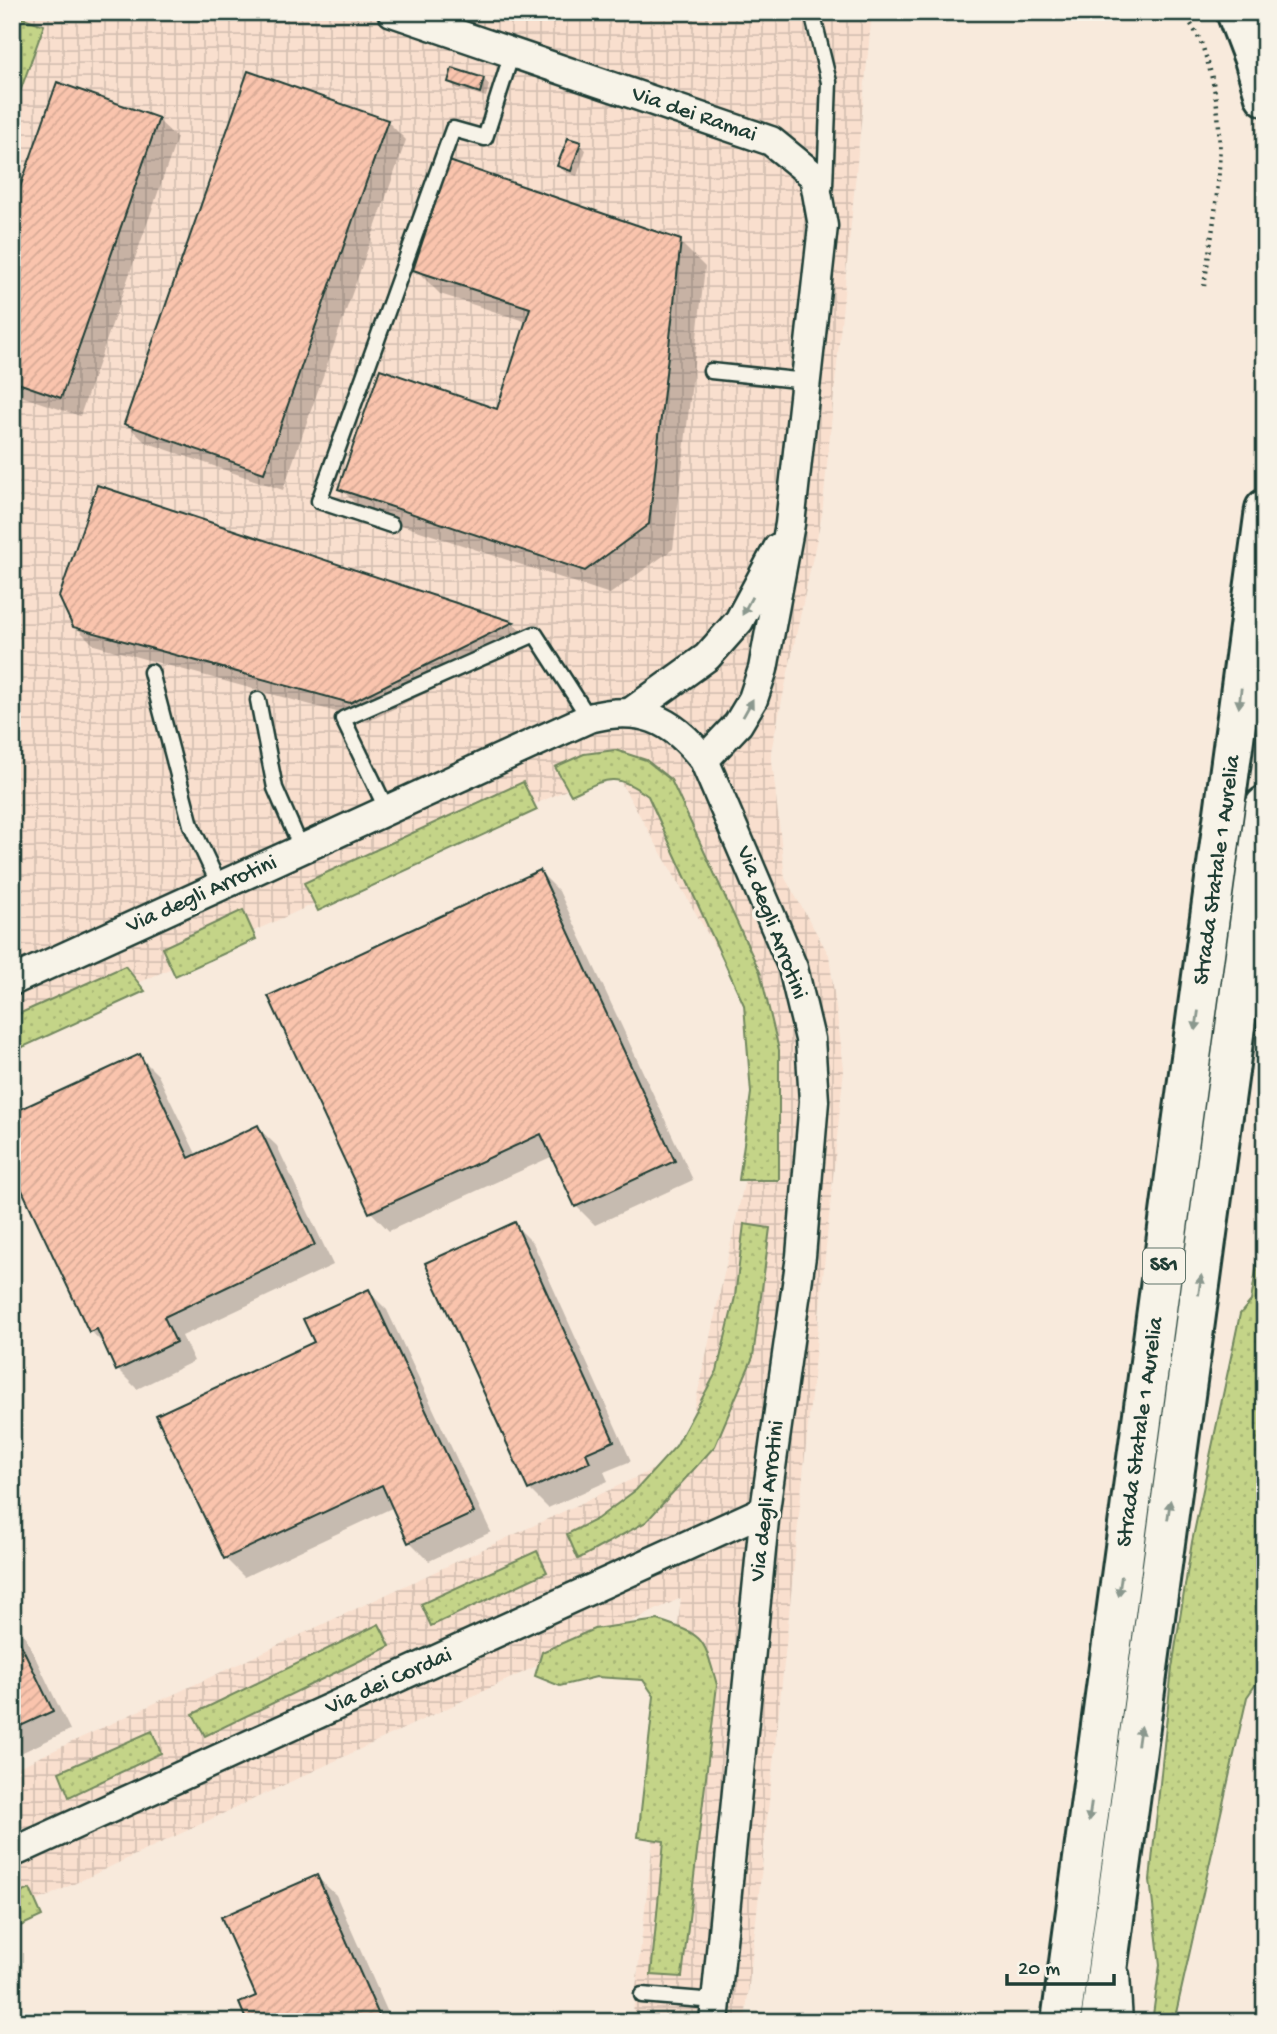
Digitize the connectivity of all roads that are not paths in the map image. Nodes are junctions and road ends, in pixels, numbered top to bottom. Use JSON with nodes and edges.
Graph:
{"nodes":[{"id":1,"x":392,"y":12,"type":"edge"},
{"id":2,"x":812,"y":12,"type":"edge"},
{"id":3,"x":1236,"y":12,"type":"edge"},
{"id":4,"x":512,"y":53,"type":"junction"},
{"id":5,"x":1265,"y":96,"type":"edge"},
{"id":6,"x":823,"y":226,"type":"junction"},
{"id":7,"x":711,"y":370,"type":"dead end"},
{"id":8,"x":806,"y":381,"type":"junction"},
{"id":9,"x":1265,"y":509,"type":"edge"},
{"id":10,"x":790,"y":524,"type":"junction"},
{"id":11,"x":391,"y":525,"type":"dead end"},
{"id":12,"x":151,"y":672,"type":"dead end"},
{"id":13,"x":258,"y":700,"type":"dead end"},
{"id":14,"x":631,"y":712,"type":"junction"},
{"id":15,"x":589,"y":718,"type":"junction"},
{"id":16,"x":704,"y":760,"type":"junction"},
{"id":17,"x":1265,"y":806,"type":"edge"},
{"id":18,"x":387,"y":810,"type":"junction"},
{"id":19,"x":302,"y":850,"type":"junction"},
{"id":20,"x":220,"y":887,"type":"junction"},
{"id":21,"x":1265,"y":887,"type":"edge"},
{"id":22,"x":1244,"y":963,"type":"junction"},
{"id":23,"x":12,"y":981,"type":"edge"},
{"id":24,"x":765,"y":1510,"type":"junction"},
{"id":25,"x":12,"y":1853,"type":"edge"},
{"id":26,"x":1116,"y":1901,"type":"junction"},
{"id":27,"x":642,"y":1995,"type":"dead end"},
{"id":28,"x":715,"y":2011,"type":"edge"},
{"id":29,"x":1061,"y":2022,"type":"edge"},
{"id":30,"x":1100,"y":2022,"type":"edge"},
{"id":31,"x":1125,"y":2022,"type":"edge"}],
"edges":[{"from":1,"to":4,"type":"street","name":"Via dei Ramai"},
{"from":2,"to":6,"type":"lane"},
{"from":3,"to":5,"type":"highway"},
{"from":4,"to":6,"type":"street","name":"Via dei Ramai"},
{"from":4,"to":11,"type":"lane"},
{"from":6,"to":8,"type":"street","name":"Via dei Ramai"},
{"from":7,"to":8,"type":"lane"},
{"from":8,"to":10,"type":"street","name":"Via dei Ramai"},
{"from":9,"to":29,"type":"highway","name":"Strada Statale 1 Aurelia","number":"SS1","one_way":true},
{"from":10,"to":14,"type":"street","name":"Via dei Ramai","one_way":true},
{"from":16,"to":10,"type":"street","name":"Via dei Ramai","one_way":true},
{"from":12,"to":20,"type":"lane"},
{"from":13,"to":19,"type":"lane"},
{"from":14,"to":15,"type":"street","name":"Via degli Arrotini"},
{"from":14,"to":16,"type":"street","name":"Via degli Arrotini"},
{"from":15,"to":18,"type":"street","name":"Via degli Arrotini"},
{"from":15,"to":18,"type":"lane"},
{"from":16,"to":24,"type":"street","name":"Via degli Arrotini"},
{"from":17,"to":22,"type":"highway","name":"Strada Statale 1 Aurelia","number":"SS1"},
{"from":18,"to":19,"type":"street","name":"Via degli Arrotini"},
{"from":19,"to":20,"type":"street","name":"Via degli Arrotini"},
{"from":20,"to":23,"type":"street","name":"Via degli Arrotini"},
{"from":21,"to":22,"type":"highway"},
{"from":26,"to":22,"type":"highway","name":"Strada Statale 1 Aurelia","number":"SS1","one_way":true},
{"from":24,"to":25,"type":"street","name":"Via dei Cordai"},
{"from":24,"to":28,"type":"street","name":"Via degli Arrotini"},
{"from":26,"to":30,"type":"highway","name":"Strada Statale 1 Aurelia","number":"SS1"},
{"from":26,"to":31,"type":"lane"},
{"from":27,"to":28,"type":"lane"}]}
